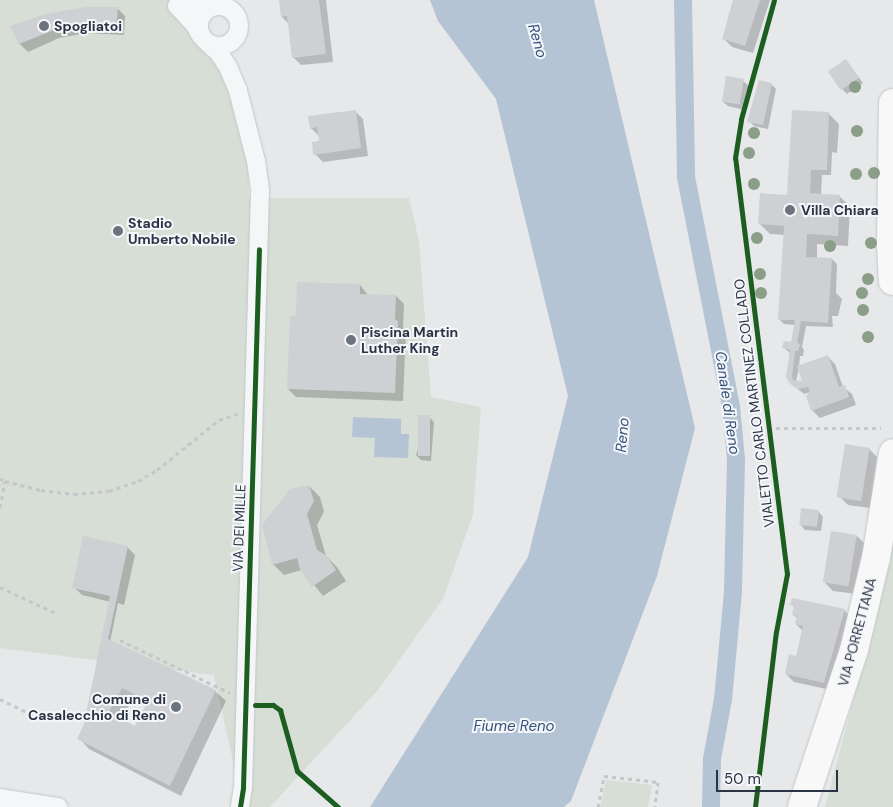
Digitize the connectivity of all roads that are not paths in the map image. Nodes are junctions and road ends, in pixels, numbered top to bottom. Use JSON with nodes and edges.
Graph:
{"nodes":[{"id":1,"x":172,"y":3,"type":"edge"},
{"id":2,"x":221,"y":3,"type":"edge"},
{"id":3,"x":239,"y":30,"type":"junction"},
{"id":4,"x":205,"y":40,"type":"junction"},
{"id":5,"x":238,"y":91,"type":"junction"},
{"id":6,"x":893,"y":103,"type":"edge"},
{"id":7,"x":893,"y":281,"type":"edge"},
{"id":8,"x":893,"y":453,"type":"edge"},
{"id":9,"x":0,"y":798,"type":"edge"},
{"id":10,"x":58,"y":807,"type":"edge"},
{"id":11,"x":240,"y":807,"type":"edge"},
{"id":12,"x":802,"y":807,"type":"edge"}],
"edges":[{"from":1,"to":2,"type":"street"},
{"from":1,"to":4,"type":"street"},
{"from":2,"to":3,"type":"street"},
{"from":2,"to":4,"type":"street"},
{"from":3,"to":4,"type":"street"},
{"from":3,"to":5,"type":"street"},
{"from":4,"to":5,"type":"street"},
{"from":5,"to":11,"type":"street","name":"VIA DEI MILLE"},
{"from":6,"to":7,"type":"main road"},
{"from":8,"to":12,"type":"main road","name":"VIA PORRETTANA"},
{"from":9,"to":10,"type":"street"}]}
